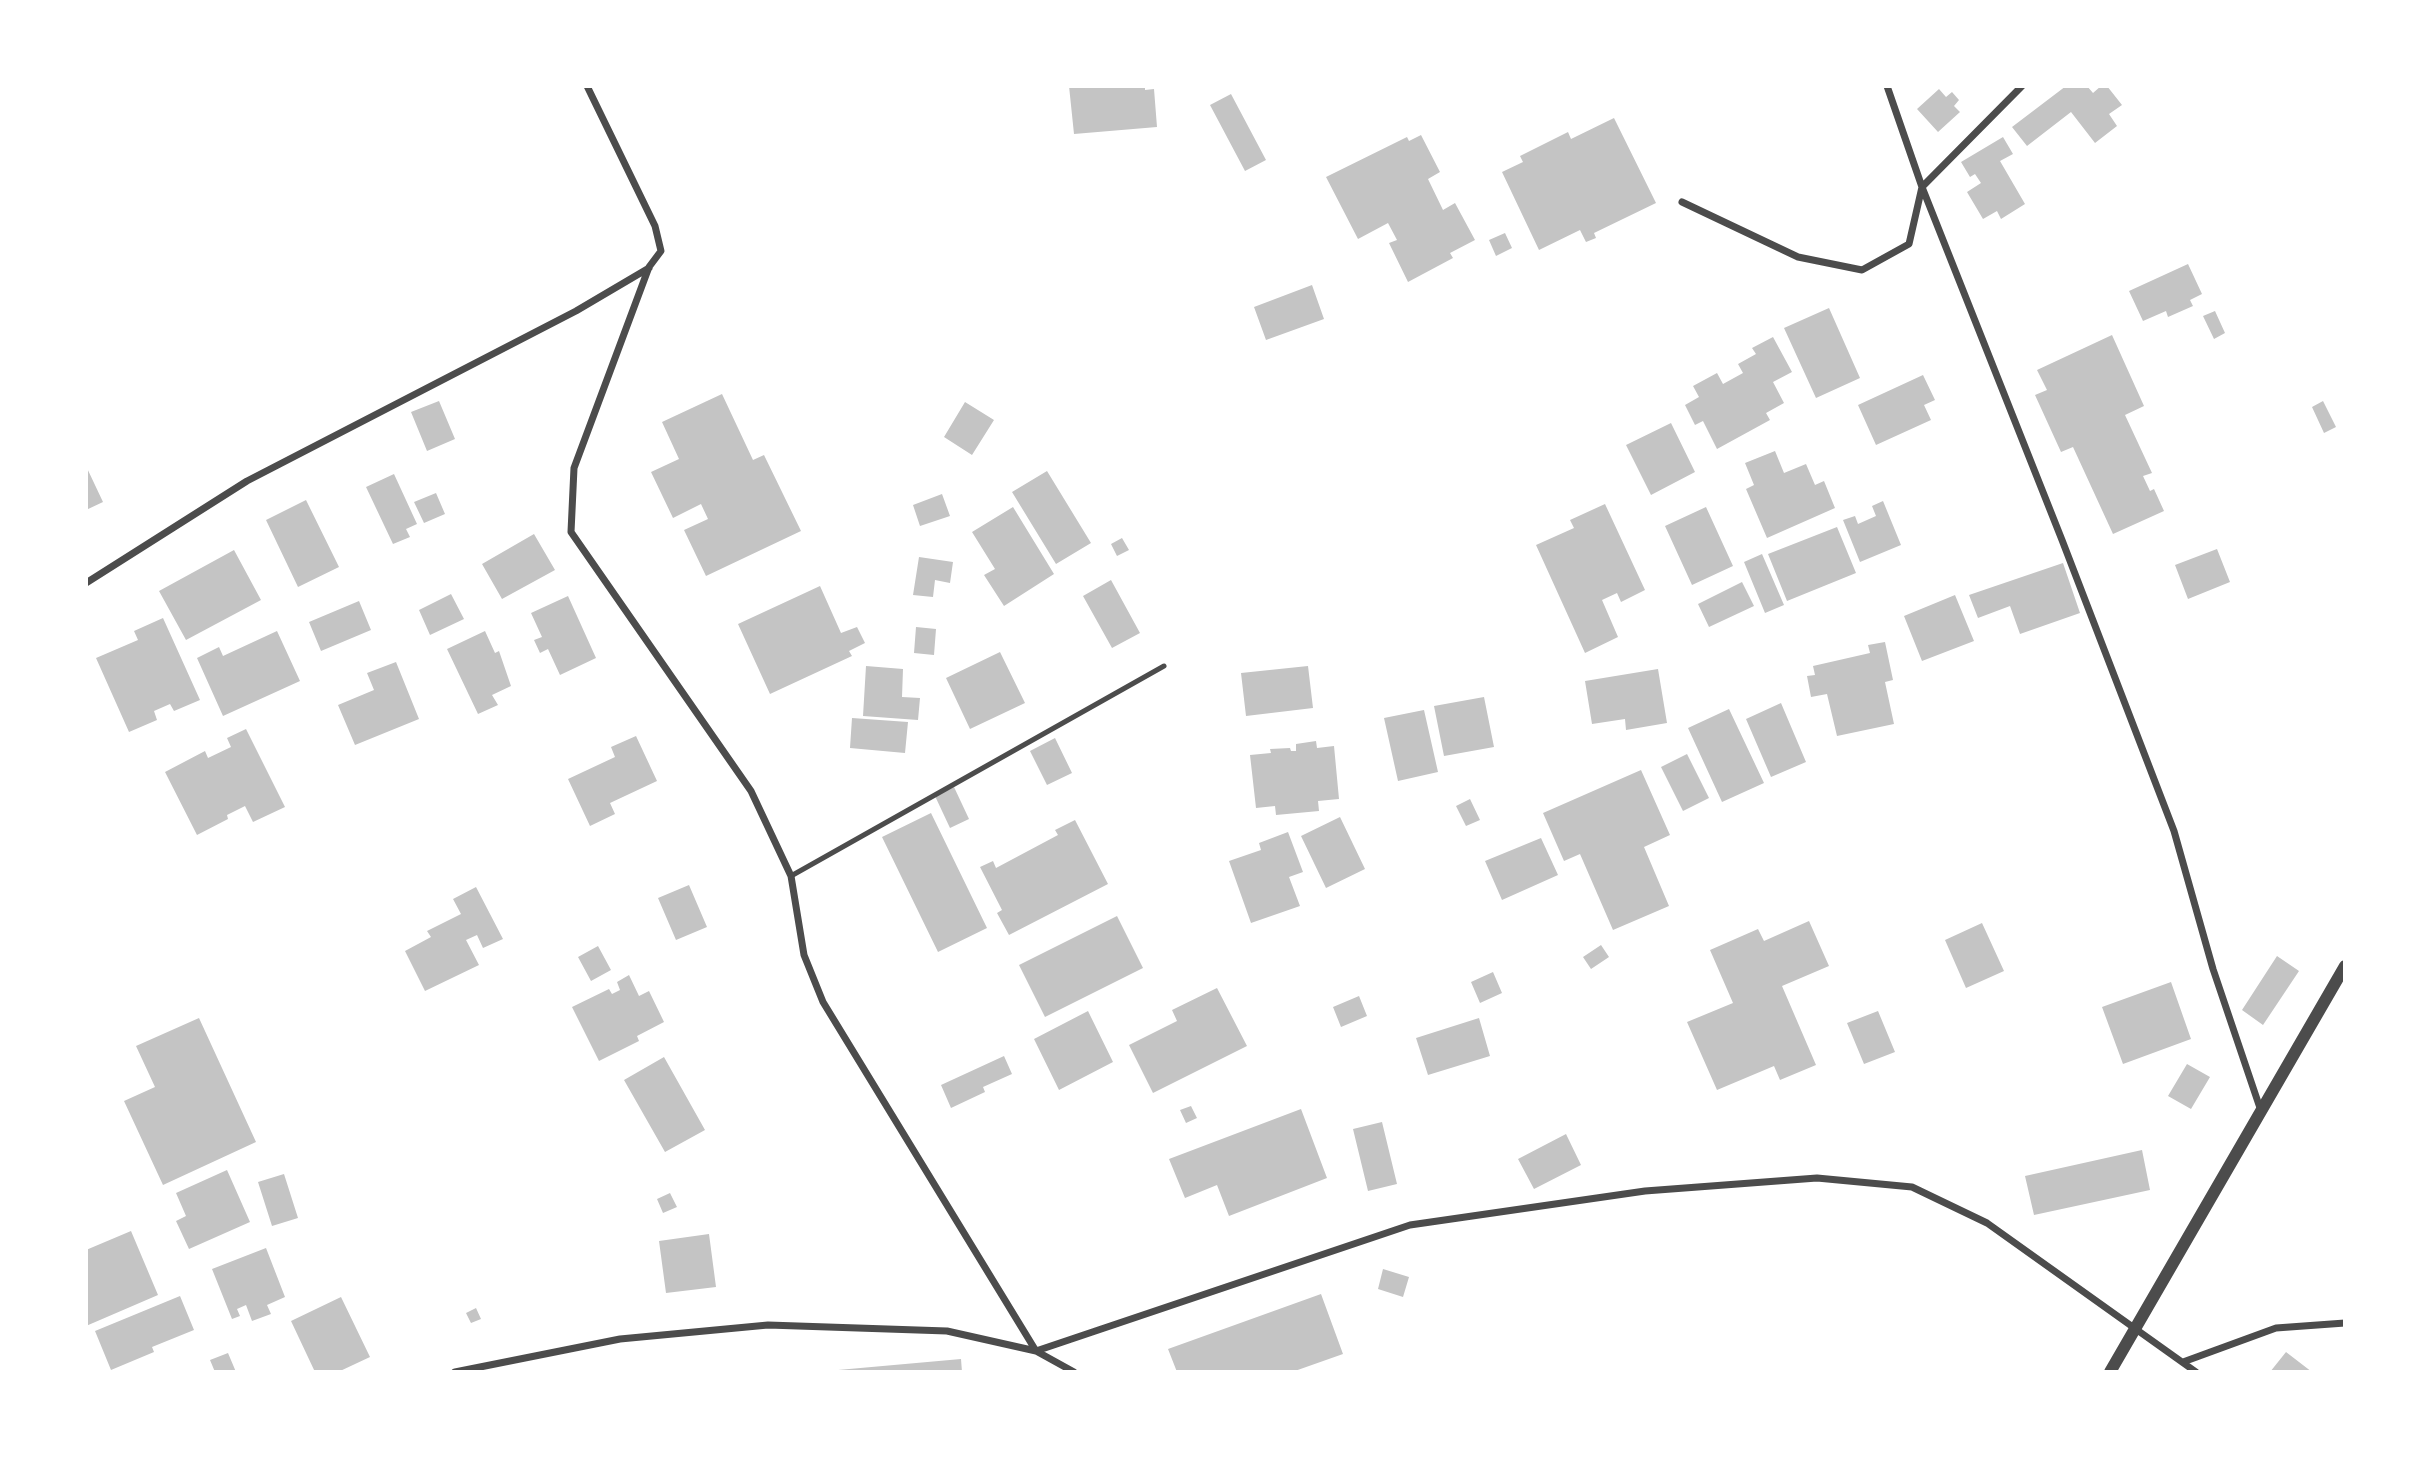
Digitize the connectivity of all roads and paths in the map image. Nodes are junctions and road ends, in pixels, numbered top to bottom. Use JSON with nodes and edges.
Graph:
{"nodes":[{"id":1,"x":587,"y":86,"type":"edge"},
{"id":2,"x":1887,"y":86,"type":"edge"},
{"id":3,"x":2022,"y":86,"type":"edge"},
{"id":4,"x":1922,"y":187,"type":"junction"},
{"id":5,"x":1682,"y":202,"type":"dead end"},
{"id":6,"x":649,"y":267,"type":"junction"},
{"id":7,"x":86,"y":583,"type":"edge"},
{"id":8,"x":1164,"y":666,"type":"dead end"},
{"id":9,"x":791,"y":876,"type":"junction"},
{"id":10,"x":2345,"y":966,"type":"edge"},
{"id":11,"x":2260,"y":1108,"type":"junction"},
{"id":12,"x":2345,"y":1323,"type":"edge"},
{"id":13,"x":2133,"y":1329,"type":"junction"},
{"id":14,"x":1036,"y":1351,"type":"junction"},
{"id":15,"x":2183,"y":1362,"type":"junction"},
{"id":16,"x":455,"y":1372,"type":"edge"},
{"id":17,"x":1074,"y":1372,"type":"edge"},
{"id":18,"x":2110,"y":1372,"type":"edge"},
{"id":19,"x":2196,"y":1372,"type":"edge"}],
"edges":[{"from":1,"to":6,"type":"street"},
{"from":2,"to":4,"type":"street"},
{"from":3,"to":4,"type":"street"},
{"from":4,"to":5,"type":"street"},
{"from":4,"to":11,"type":"street"},
{"from":6,"to":7,"type":"street"},
{"from":6,"to":9,"type":"street"},
{"from":8,"to":9,"type":"lane"},
{"from":9,"to":14,"type":"street"},
{"from":10,"to":11,"type":"street"},
{"from":11,"to":13,"type":"street"},
{"from":12,"to":15,"type":"street"},
{"from":13,"to":14,"type":"street"},
{"from":13,"to":15,"type":"street"},
{"from":13,"to":18,"type":"street"},
{"from":14,"to":16,"type":"street"},
{"from":14,"to":17,"type":"street"},
{"from":15,"to":19,"type":"street"}]}
